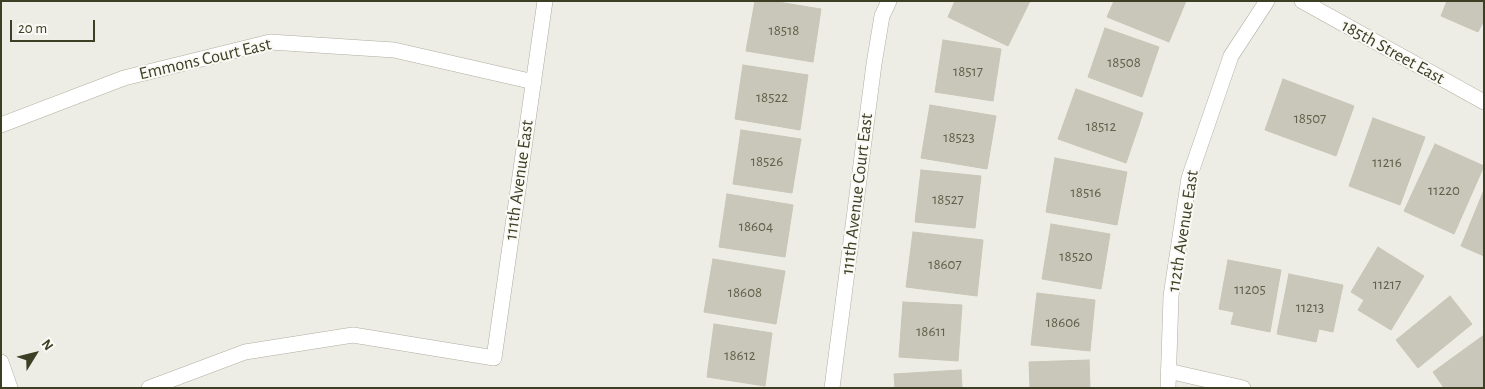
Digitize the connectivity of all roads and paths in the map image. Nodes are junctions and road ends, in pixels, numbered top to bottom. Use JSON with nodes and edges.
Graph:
{"nodes":[{"id":1,"x":545,"y":1,"type":"edge"},
{"id":2,"x":889,"y":1,"type":"edge"},
{"id":3,"x":1267,"y":1,"type":"edge"},
{"id":4,"x":1302,"y":1,"type":"edge"},
{"id":5,"x":534,"y":82,"type":"junction"},
{"id":6,"x":1484,"y":102,"type":"edge"},
{"id":7,"x":1,"y":125,"type":"edge"},
{"id":8,"x":1,"y":362,"type":"edge"},
{"id":9,"x":1168,"y":371,"type":"junction"},
{"id":10,"x":10,"y":388,"type":"edge"},
{"id":11,"x":149,"y":388,"type":"edge"},
{"id":12,"x":832,"y":388,"type":"edge"},
{"id":13,"x":1168,"y":388,"type":"edge"},
{"id":14,"x":1242,"y":388,"type":"edge"}],
"edges":[{"from":1,"to":5,"type":"street","name":"111th Avenue East"},
{"from":2,"to":12,"type":"street","name":"111th Avenue Court East"},
{"from":3,"to":9,"type":"street","name":"112th Avenue East"},
{"from":4,"to":6,"type":"street","name":"185th Street East"},
{"from":5,"to":7,"type":"street","name":"Emmons Court East"},
{"from":5,"to":11,"type":"street","name":"111th Avenue East"},
{"from":8,"to":10,"type":"street"},
{"from":9,"to":13,"type":"street","name":"112th Avenue East"},
{"from":9,"to":14,"type":"street"}]}
